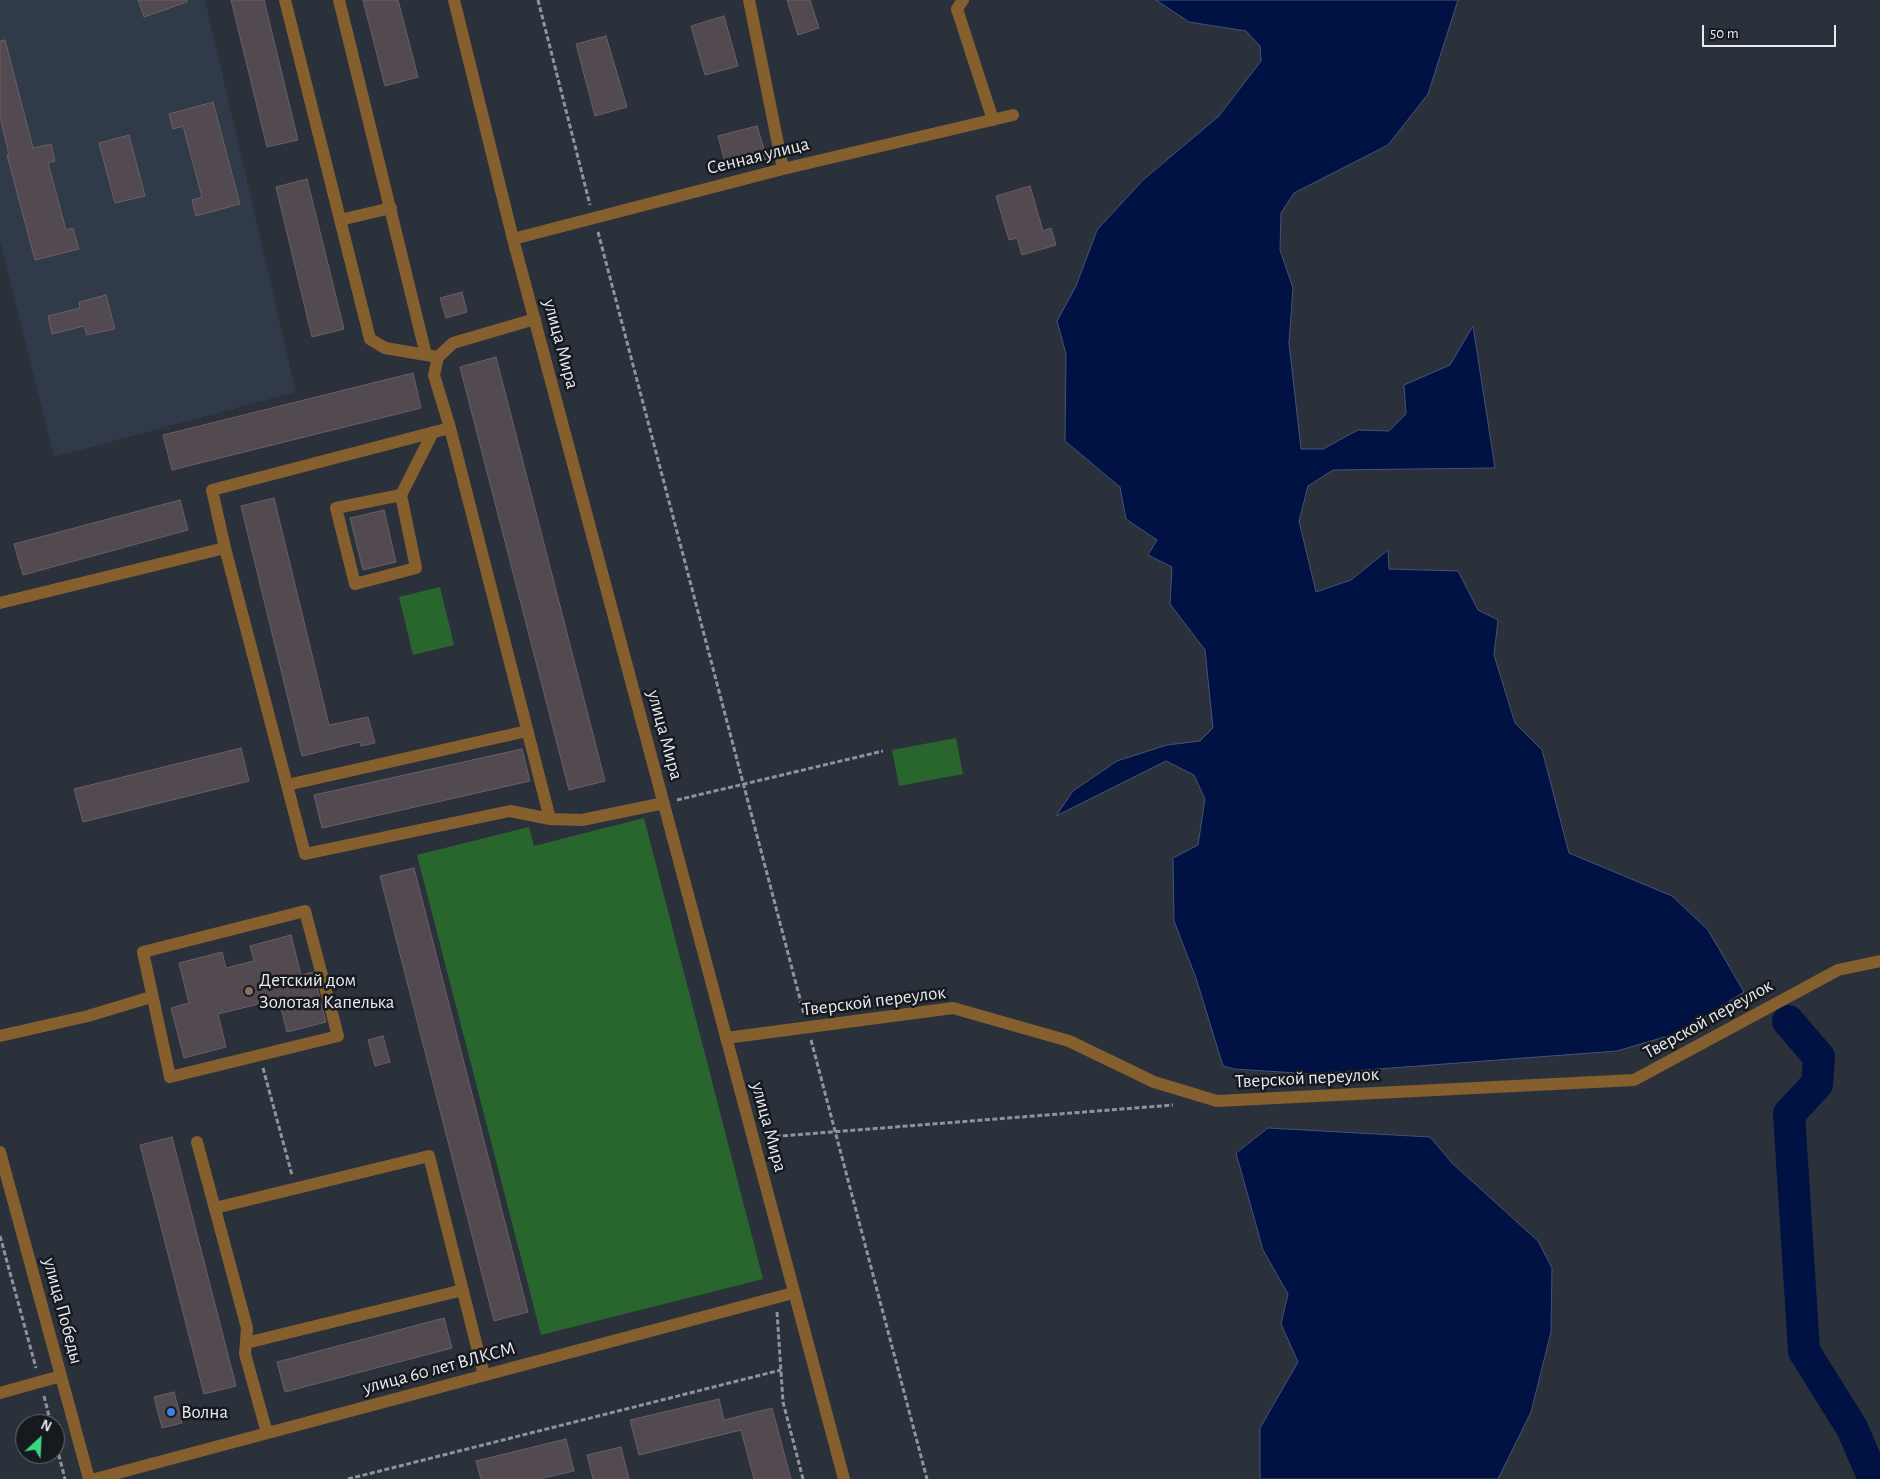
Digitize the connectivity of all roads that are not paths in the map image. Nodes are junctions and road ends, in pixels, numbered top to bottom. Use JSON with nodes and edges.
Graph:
{"nodes":[{"id":1,"x":286,"y":0,"type":"edge"},
{"id":2,"x":339,"y":0,"type":"edge"},
{"id":3,"x":454,"y":0,"type":"edge"},
{"id":4,"x":749,"y":0,"type":"edge"},
{"id":5,"x":964,"y":0,"type":"edge"},
{"id":6,"x":1013,"y":115,"type":"dead end"},
{"id":7,"x":993,"y":120,"type":"junction"},
{"id":8,"x":783,"y":169,"type":"junction"},
{"id":9,"x":391,"y":208,"type":"junction"},
{"id":10,"x":340,"y":220,"type":"junction"},
{"id":11,"x":513,"y":239,"type":"junction"},
{"id":12,"x":535,"y":319,"type":"junction"},
{"id":13,"x":432,"y":356,"type":"junction"},
{"id":14,"x":450,"y":428,"type":"junction"},
{"id":15,"x":433,"y":432,"type":"junction"},
{"id":16,"x":401,"y":495,"type":"junction"},
{"id":17,"x":225,"y":548,"type":"junction"},
{"id":18,"x":0,"y":604,"type":"edge"},
{"id":19,"x":528,"y":731,"type":"junction"},
{"id":20,"x":287,"y":785,"type":"junction"},
{"id":21,"x":664,"y":803,"type":"junction"},
{"id":22,"x":550,"y":819,"type":"junction"},
{"id":23,"x":1880,"y":960,"type":"edge"},
{"id":24,"x":151,"y":997,"type":"junction"},
{"id":25,"x":0,"y":1036,"type":"edge"},
{"id":26,"x":726,"y":1038,"type":"junction"},
{"id":27,"x":197,"y":1142,"type":"dead end"},
{"id":28,"x":0,"y":1152,"type":"edge"},
{"id":29,"x":215,"y":1208,"type":"junction"},
{"id":30,"x":463,"y":1290,"type":"junction"},
{"id":31,"x":794,"y":1293,"type":"junction"},
{"id":32,"x":246,"y":1343,"type":"junction"},
{"id":33,"x":484,"y":1375,"type":"junction"},
{"id":34,"x":61,"y":1376,"type":"junction"},
{"id":35,"x":0,"y":1393,"type":"edge"},
{"id":36,"x":267,"y":1433,"type":"junction"},
{"id":37,"x":89,"y":1479,"type":"edge"},
{"id":38,"x":95,"y":1479,"type":"edge"},
{"id":39,"x":844,"y":1479,"type":"edge"}],
"edges":[{"from":1,"to":10,"type":"street"},
{"from":2,"to":9,"type":"street"},
{"from":3,"to":11,"type":"street","name":"улица Мира"},
{"from":4,"to":8,"type":"street"},
{"from":5,"to":7,"type":"street"},
{"from":6,"to":7,"type":"street","name":"Сенная улица"},
{"from":7,"to":8,"type":"street","name":"Сенная улица"},
{"from":8,"to":11,"type":"street","name":"Сенная улица"},
{"from":9,"to":10,"type":"street"},
{"from":9,"to":13,"type":"street"},
{"from":10,"to":13,"type":"street"},
{"from":11,"to":12,"type":"street","name":"улица Мира"},
{"from":12,"to":13,"type":"street"},
{"from":12,"to":21,"type":"street","name":"улица Мира"},
{"from":13,"to":14,"type":"street"},
{"from":14,"to":15,"type":"street"},
{"from":14,"to":19,"type":"street"},
{"from":15,"to":16,"type":"street"},
{"from":15,"to":17,"type":"street"},
{"from":16,"to":16,"type":"street"},
{"from":17,"to":18,"type":"street"},
{"from":17,"to":20,"type":"street"},
{"from":19,"to":20,"type":"street"},
{"from":19,"to":22,"type":"street"},
{"from":20,"to":22,"type":"street"},
{"from":21,"to":22,"type":"street"},
{"from":21,"to":26,"type":"street","name":"улица Мира"},
{"from":23,"to":26,"type":"street","name":"Тверской переулок"},
{"from":24,"to":24,"type":"street"},
{"from":24,"to":25,"type":"street"},
{"from":26,"to":31,"type":"street","name":"улица Мира"},
{"from":27,"to":29,"type":"street"},
{"from":28,"to":34,"type":"street","name":"улица Победы"},
{"from":29,"to":30,"type":"street"},
{"from":29,"to":32,"type":"street"},
{"from":30,"to":32,"type":"street"},
{"from":30,"to":33,"type":"street"},
{"from":31,"to":33,"type":"street","name":"улица 60 лет ВЛКСМ"},
{"from":31,"to":39,"type":"street","name":"улица Мира"},
{"from":32,"to":36,"type":"street"},
{"from":33,"to":36,"type":"street","name":"улица 60 лет ВЛКСМ"},
{"from":34,"to":35,"type":"street"},
{"from":34,"to":37,"type":"street","name":"улица Победы"},
{"from":36,"to":38,"type":"street","name":"улица 60 лет ВЛКСМ"}]}
